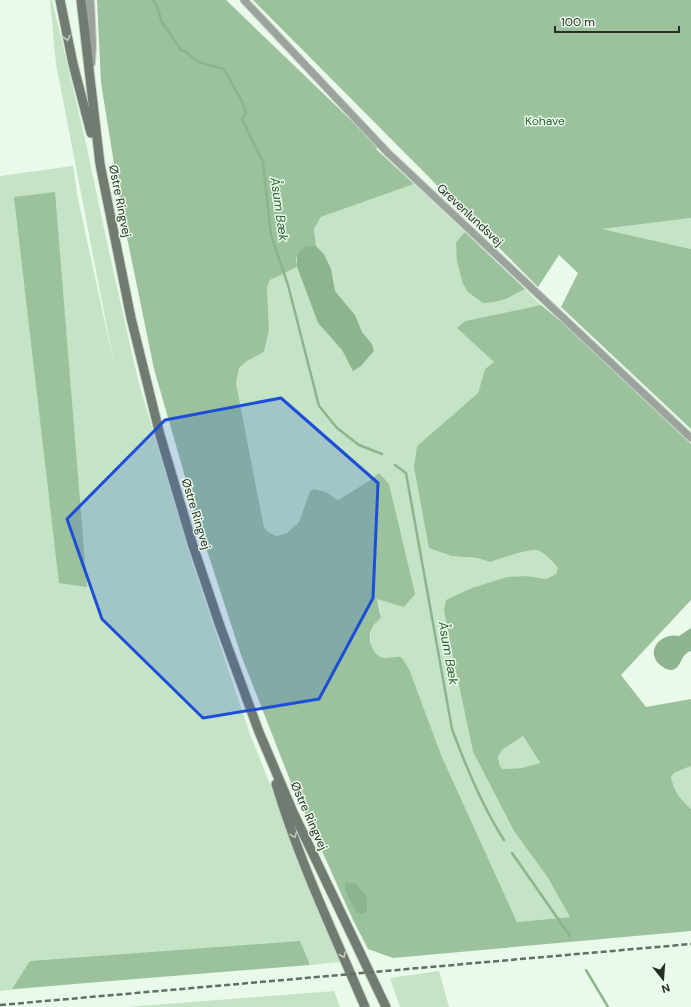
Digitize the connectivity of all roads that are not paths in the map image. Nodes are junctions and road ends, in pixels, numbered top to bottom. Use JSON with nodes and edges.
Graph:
{"nodes":[{"id":1,"x":60,"y":0,"type":"edge"},
{"id":2,"x":81,"y":0,"type":"edge"},
{"id":3,"x":90,"y":0,"type":"edge"},
{"id":4,"x":244,"y":0,"type":"edge"},
{"id":5,"x":90,"y":78,"type":"junction"},
{"id":6,"x":100,"y":164,"type":"junction"},
{"id":7,"x":691,"y":438,"type":"edge"},
{"id":8,"x":259,"y":732,"type":"junction"},
{"id":9,"x":365,"y":1007,"type":"edge"},
{"id":10,"x":386,"y":1007,"type":"edge"}],
"edges":[{"from":1,"to":6,"type":"main road","one_way":true},
{"from":2,"to":5,"type":"main road","name":"Østre Ringvej"},
{"from":3,"to":5,"type":"street"},
{"from":4,"to":7,"type":"street","name":"Grevenlundsvej"},
{"from":5,"to":6,"type":"main road","name":"Østre Ringvej"},
{"from":6,"to":8,"type":"main road","name":"Østre Ringvej"},
{"from":8,"to":9,"type":"main road","one_way":true},
{"from":8,"to":10,"type":"main road","name":"Østre Ringvej"}]}
